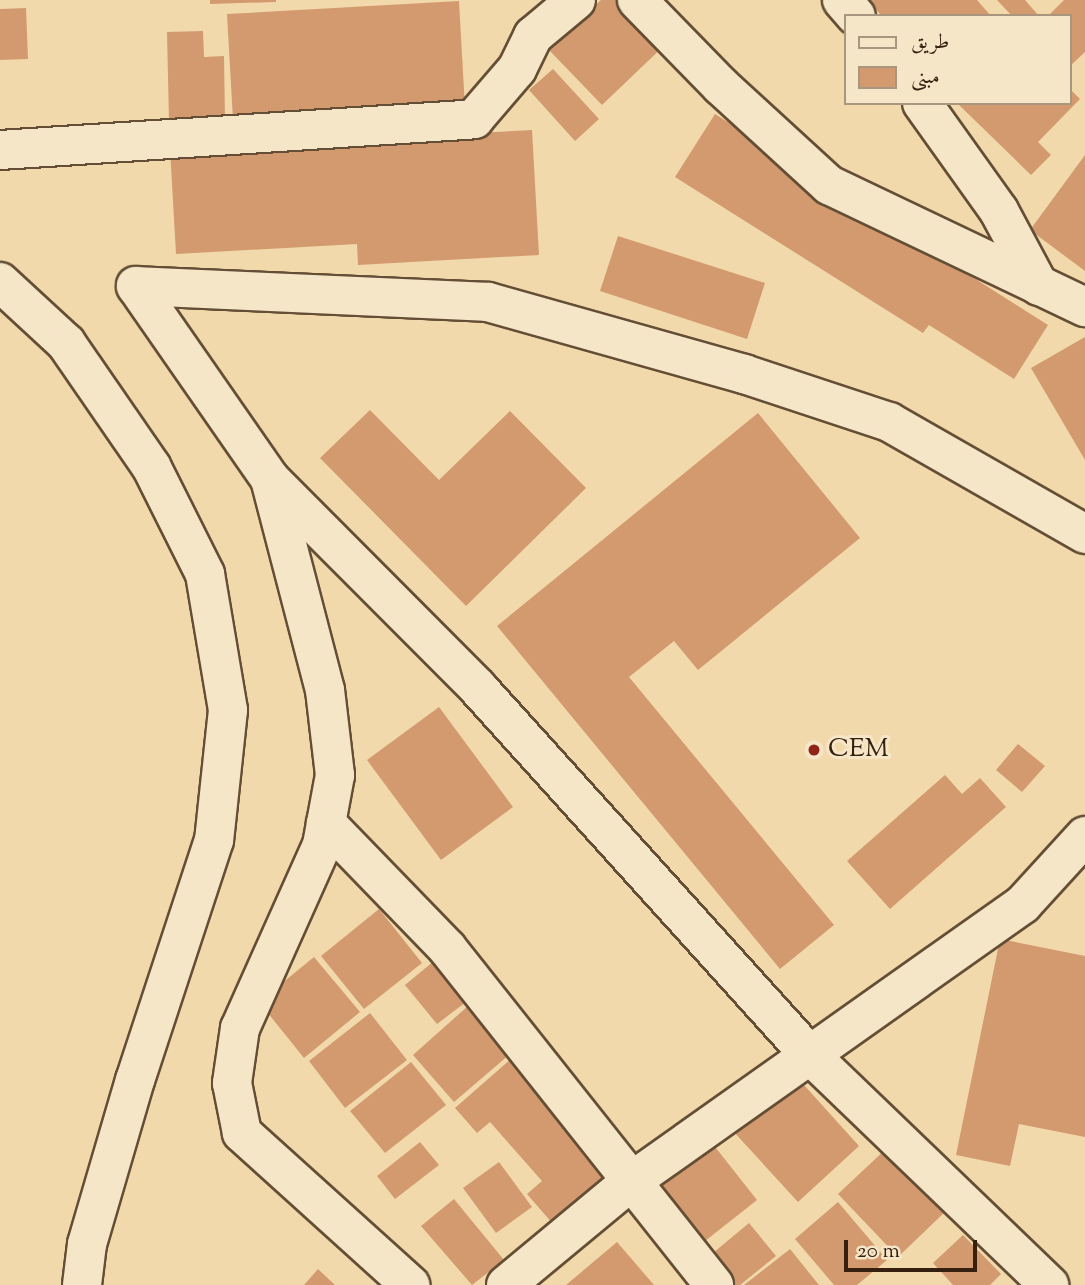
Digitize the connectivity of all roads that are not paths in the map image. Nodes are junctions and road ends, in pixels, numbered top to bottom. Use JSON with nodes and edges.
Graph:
{"nodes":[{"id":1,"x":576,"y":0,"type":"edge"},
{"id":2,"x":637,"y":0,"type":"edge"},
{"id":3,"x":842,"y":0,"type":"edge"},
{"id":4,"x":854,"y":14,"type":"edge"},
{"id":5,"x":923,"y":105,"type":"edge"},
{"id":6,"x":0,"y":150,"type":"edge"},
{"id":7,"x":0,"y":282,"type":"edge"},
{"id":8,"x":1039,"y":286,"type":"junction"},
{"id":9,"x":1085,"y":307,"type":"edge"},
{"id":10,"x":270,"y":479,"type":"junction"},
{"id":11,"x":1085,"y":534,"type":"edge"},
{"id":12,"x":326,"y":823,"type":"junction"},
{"id":13,"x":1085,"y":836,"type":"edge"},
{"id":14,"x":808,"y":1053,"type":"junction"},
{"id":15,"x":629,"y":1182,"type":"junction"},
{"id":16,"x":82,"y":1285,"type":"edge"},
{"id":17,"x":410,"y":1285,"type":"edge"},
{"id":18,"x":506,"y":1285,"type":"edge"},
{"id":19,"x":714,"y":1285,"type":"edge"},
{"id":20,"x":1049,"y":1285,"type":"edge"}],
"edges":[{"from":1,"to":6,"type":"street"},
{"from":2,"to":8,"type":"street"},
{"from":3,"to":4,"type":"street"},
{"from":5,"to":8,"type":"street"},
{"from":7,"to":16,"type":"street"},
{"from":8,"to":9,"type":"street"},
{"from":10,"to":11,"type":"street"},
{"from":10,"to":12,"type":"street"},
{"from":10,"to":14,"type":"street"},
{"from":12,"to":15,"type":"street"},
{"from":12,"to":17,"type":"street"},
{"from":13,"to":14,"type":"street"},
{"from":14,"to":15,"type":"street"},
{"from":14,"to":20,"type":"street"},
{"from":15,"to":18,"type":"street"},
{"from":15,"to":19,"type":"street"}]}
